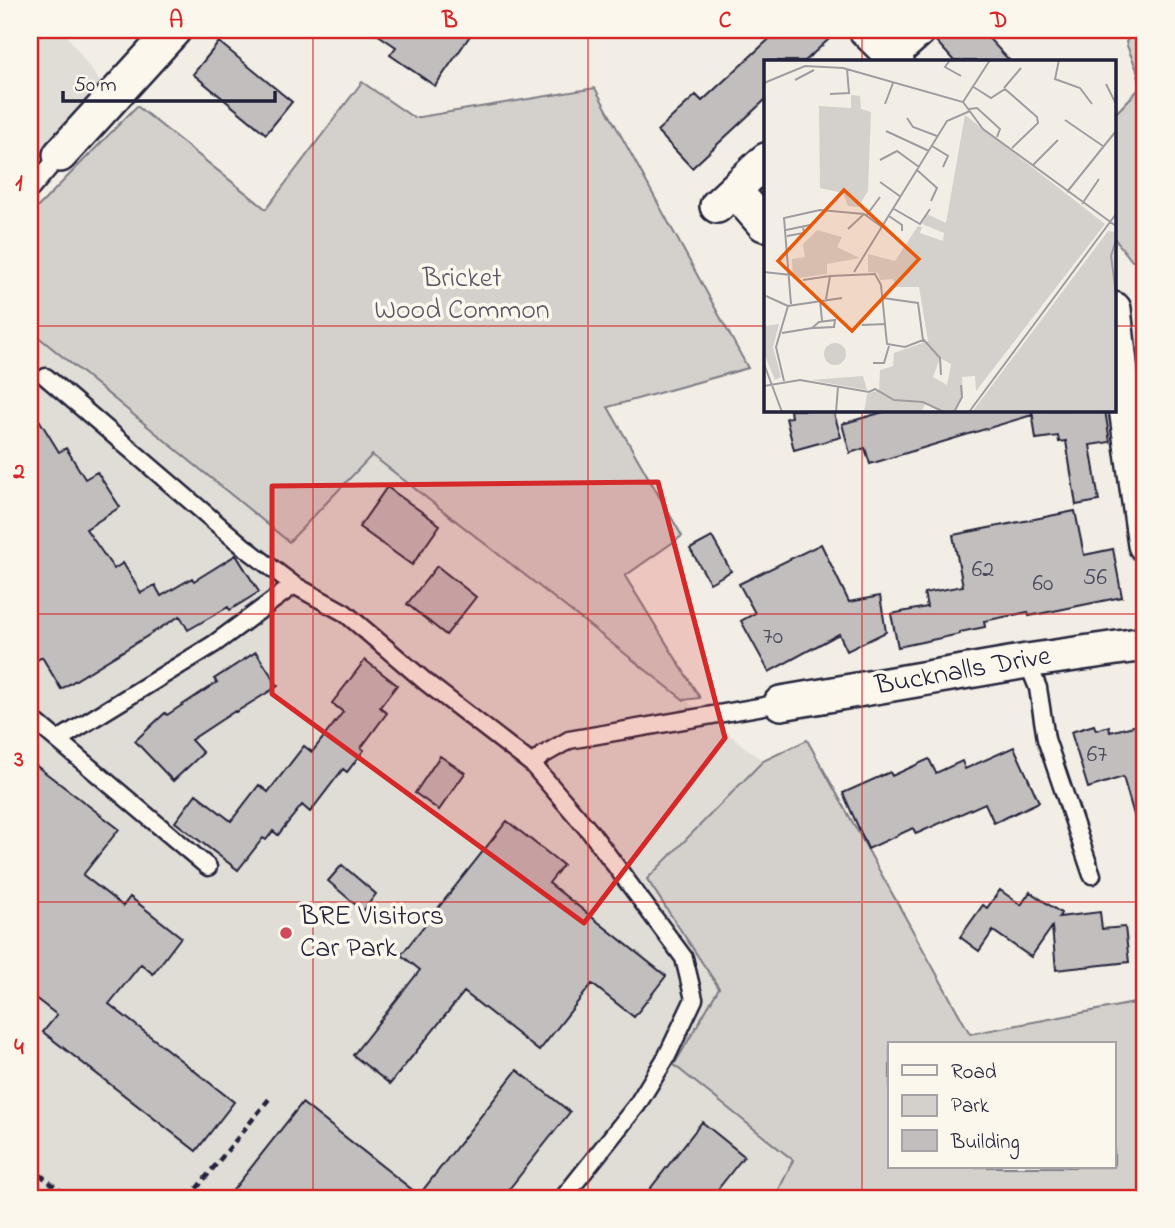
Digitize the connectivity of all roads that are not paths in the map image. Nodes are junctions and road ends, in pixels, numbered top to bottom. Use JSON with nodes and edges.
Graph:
{"nodes":[{"id":1,"x":174,"y":30,"type":"edge"},
{"id":2,"x":919,"y":30,"type":"edge"},
{"id":3,"x":882,"y":51,"type":"edge"},
{"id":4,"x":60,"y":155,"type":"joint"},
{"id":5,"x":764,"y":161,"type":"edge"},
{"id":6,"x":30,"y":190,"type":"edge"},
{"id":7,"x":764,"y":223,"type":"edge"},
{"id":8,"x":1116,"y":322,"type":"edge"},
{"id":9,"x":46,"y":377,"type":"dead end"},
{"id":10,"x":1126,"y":387,"type":"edge"},
{"id":11,"x":1145,"y":545,"type":"edge"},
{"id":12,"x":295,"y":585,"type":"junction"},
{"id":13,"x":1145,"y":644,"type":"edge"},
{"id":14,"x":1027,"y":661,"type":"junction"},
{"id":15,"x":781,"y":703,"type":"joint"},
{"id":16,"x":30,"y":717,"type":"edge"},
{"id":17,"x":58,"y":740,"type":"junction"},
{"id":18,"x":531,"y":764,"type":"junction"},
{"id":19,"x":208,"y":867,"type":"dead end"},
{"id":20,"x":1092,"y":875,"type":"dead end"},
{"id":21,"x":563,"y":1198,"type":"edge"}],
"edges":[{"from":1,"to":4,"type":"street"},
{"from":2,"to":3,"type":"street"},
{"from":4,"to":6,"type":"lane"},
{"from":5,"to":7,"type":"street"},
{"from":8,"to":10,"type":"street"},
{"from":9,"to":12,"type":"lane"},
{"from":10,"to":11,"type":"street"},
{"from":12,"to":17,"type":"lane"},
{"from":12,"to":18,"type":"lane"},
{"from":13,"to":14,"type":"street","name":"Bucknalls Drive"},
{"from":14,"to":15,"type":"street","name":"Bucknalls Drive"},
{"from":14,"to":20,"type":"lane"},
{"from":15,"to":18,"type":"lane"},
{"from":16,"to":17,"type":"lane"},
{"from":17,"to":19,"type":"lane"},
{"from":18,"to":21,"type":"lane"}]}
